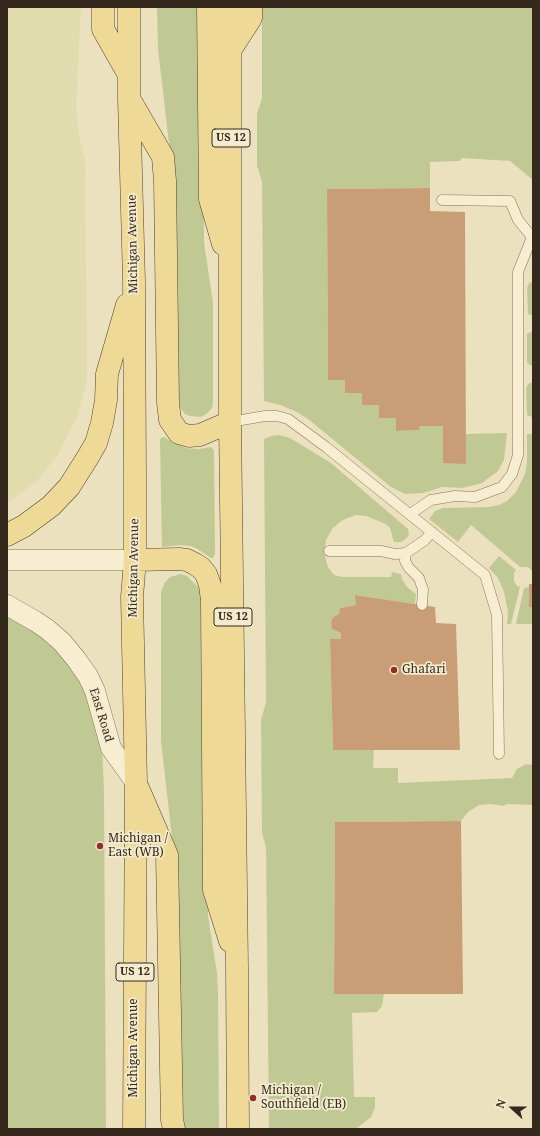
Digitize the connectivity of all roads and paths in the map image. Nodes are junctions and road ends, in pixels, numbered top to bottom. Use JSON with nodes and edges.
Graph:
{"nodes":[{"id":1,"x":103,"y":7,"type":"edge"},
{"id":2,"x":129,"y":7,"type":"edge"},
{"id":3,"x":208,"y":7,"type":"edge"},
{"id":4,"x":230,"y":7,"type":"edge"},
{"id":5,"x":251,"y":7,"type":"edge"},
{"id":6,"x":231,"y":48,"type":"junction"},
{"id":7,"x":129,"y":76,"type":"junction"},
{"id":8,"x":129,"y":99,"type":"junction"},
{"id":9,"x":442,"y":200,"type":"dead end"},
{"id":10,"x":230,"y":268,"type":"junction"},
{"id":11,"x":134,"y":281,"type":"junction"},
{"id":12,"x":230,"y":422,"type":"junction"},
{"id":13,"x":410,"y":514,"type":"junction"},
{"id":14,"x":432,"y":532,"type":"junction"},
{"id":15,"x":7,"y":535,"type":"edge"},
{"id":16,"x":328,"y":551,"type":"dead end"},
{"id":17,"x":406,"y":553,"type":"junction"},
{"id":18,"x":7,"y":560,"type":"edge"},
{"id":19,"x":135,"y":560,"type":"junction"},
{"id":20,"x":7,"y":605,"type":"edge"},
{"id":21,"x":422,"y":605,"type":"dead end"},
{"id":22,"x":499,"y":754,"type":"dead end"},
{"id":23,"x":136,"y":783,"type":"junction"},
{"id":24,"x":237,"y":966,"type":"junction"},
{"id":25,"x":134,"y":1129,"type":"edge"},
{"id":26,"x":174,"y":1129,"type":"edge"},
{"id":27,"x":238,"y":1129,"type":"edge"}],
"edges":[{"from":1,"to":7,"type":"main road"},
{"from":2,"to":7,"type":"main road","name":"Michigan Avenue","number":"US 12"},
{"from":3,"to":10,"type":"main road"},
{"from":4,"to":6,"type":"main road","number":"US 12"},
{"from":5,"to":6,"type":"main road"},
{"from":6,"to":10,"type":"main road","number":"US 12"},
{"from":7,"to":8,"type":"main road","name":"Michigan Avenue","number":"US 12"},
{"from":8,"to":11,"type":"main road","name":"Michigan Avenue","number":"US 12"},
{"from":8,"to":12,"type":"main road"},
{"from":9,"to":13,"type":"lane"},
{"from":10,"to":12,"type":"main road","number":"US 12"},
{"from":11,"to":15,"type":"main road"},
{"from":11,"to":19,"type":"main road","name":"Michigan Avenue","number":"US 12"},
{"from":12,"to":13,"type":"lane"},
{"from":12,"to":24,"type":"main road","number":"US 12"},
{"from":13,"to":14,"type":"lane"},
{"from":14,"to":17,"type":"lane"},
{"from":14,"to":22,"type":"lane"},
{"from":16,"to":17,"type":"lane"},
{"from":17,"to":21,"type":"lane"},
{"from":18,"to":19,"type":"street"},
{"from":19,"to":23,"type":"main road","name":"Michigan Avenue","number":"US 12"},
{"from":19,"to":24,"type":"main road"},
{"from":20,"to":23,"type":"street","name":"East Road"},
{"from":23,"to":25,"type":"main road","name":"Michigan Avenue","number":"US 12"},
{"from":23,"to":26,"type":"main road"},
{"from":24,"to":27,"type":"main road","number":"US 12"}]}
